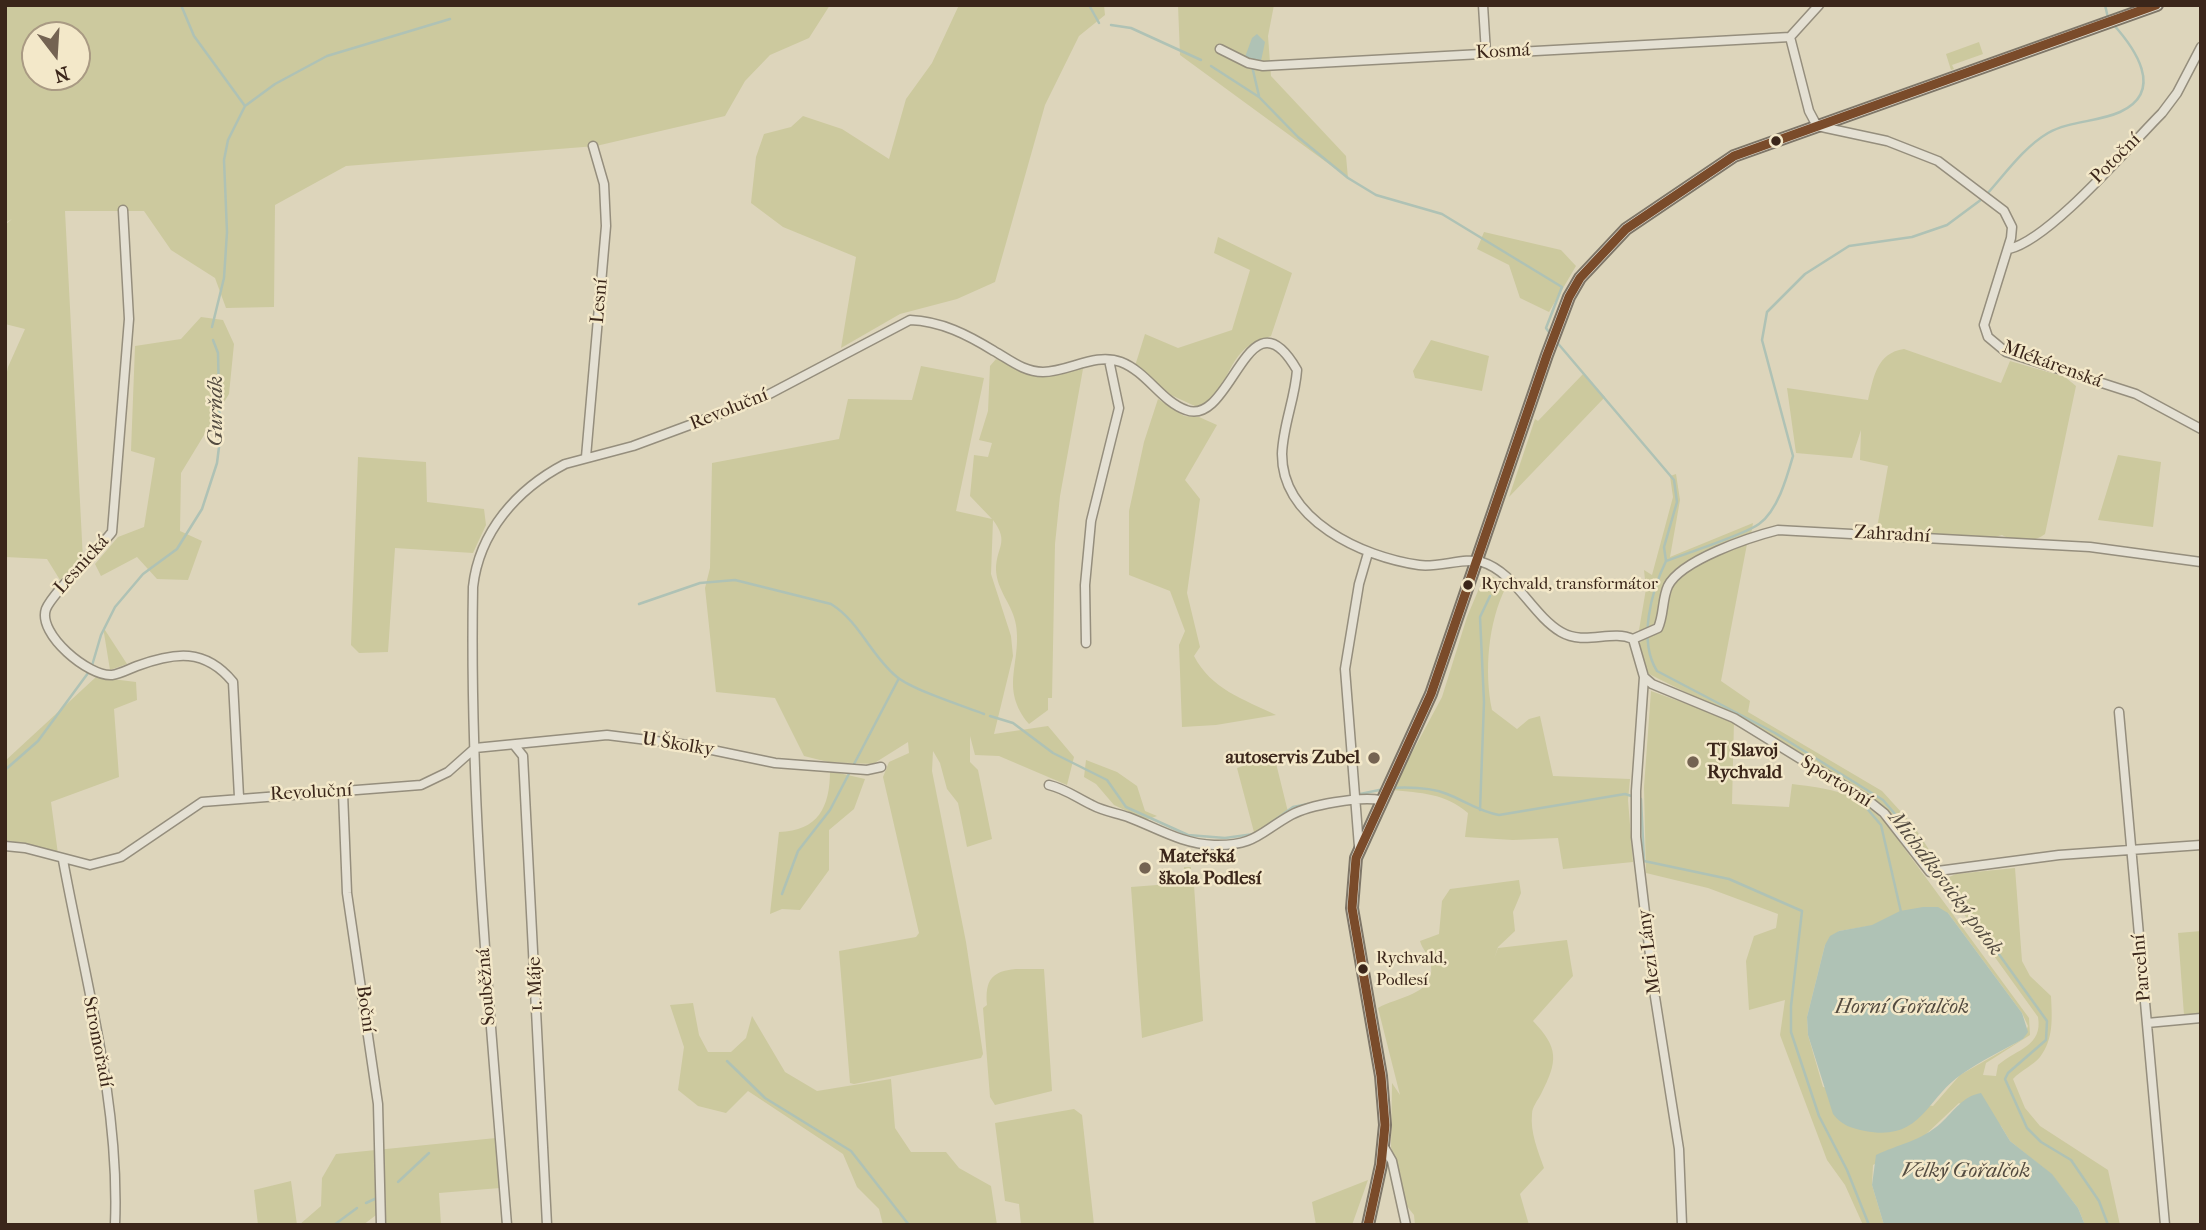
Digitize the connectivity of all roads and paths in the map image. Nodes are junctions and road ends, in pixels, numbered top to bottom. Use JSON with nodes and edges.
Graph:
{"nodes":[{"id":1,"x":1483,"y":5,"type":"edge"},
{"id":2,"x":1819,"y":5,"type":"edge"},
{"id":3,"x":2157,"y":5,"type":"edge"},
{"id":4,"x":1790,"y":37,"type":"junction"},
{"id":5,"x":2201,"y":47,"type":"edge"},
{"id":6,"x":1220,"y":49,"type":"dead end"},
{"id":7,"x":1486,"y":53,"type":"junction"},
{"id":8,"x":1817,"y":126,"type":"junction"},
{"id":9,"x":593,"y":146,"type":"dead end"},
{"id":10,"x":123,"y":210,"type":"dead end"},
{"id":11,"x":2009,"y":249,"type":"junction"},
{"id":12,"x":1109,"y":360,"type":"junction"},
{"id":13,"x":2201,"y":429,"type":"edge"},
{"id":14,"x":586,"y":457,"type":"junction"},
{"id":15,"x":1368,"y":553,"type":"junction"},
{"id":16,"x":1478,"y":561,"type":"junction"},
{"id":17,"x":2201,"y":562,"type":"edge"},
{"id":18,"x":1637,"y":637,"type":"junction"},
{"id":19,"x":1086,"y":643,"type":"dead end"},
{"id":20,"x":1644,"y":677,"type":"junction"},
{"id":21,"x":2119,"y":712,"type":"dead end"},
{"id":22,"x":515,"y":746,"type":"junction"},
{"id":23,"x":475,"y":748,"type":"junction"},
{"id":24,"x":880,"y":767,"type":"dead end"},
{"id":25,"x":1049,"y":785,"type":"dead end"},
{"id":26,"x":343,"y":793,"type":"junction"},
{"id":27,"x":239,"y":797,"type":"junction"},
{"id":28,"x":1380,"y":800,"type":"junction"},
{"id":29,"x":1353,"y":802,"type":"junction"},
{"id":30,"x":2201,"y":845,"type":"edge"},
{"id":31,"x":5,"y":846,"type":"edge"},
{"id":32,"x":1359,"y":847,"type":"junction"},
{"id":33,"x":2131,"y":850,"type":"junction"},
{"id":34,"x":63,"y":860,"type":"junction"},
{"id":35,"x":2201,"y":1018,"type":"edge"},
{"id":36,"x":2147,"y":1023,"type":"junction"},
{"id":37,"x":1384,"y":1147,"type":"junction"},
{"id":38,"x":115,"y":1225,"type":"edge"},
{"id":39,"x":381,"y":1225,"type":"edge"},
{"id":40,"x":507,"y":1225,"type":"edge"},
{"id":41,"x":547,"y":1225,"type":"edge"},
{"id":42,"x":1368,"y":1225,"type":"edge"},
{"id":43,"x":1406,"y":1225,"type":"edge"},
{"id":44,"x":1682,"y":1225,"type":"edge"},
{"id":45,"x":2165,"y":1225,"type":"edge"}],
"edges":[{"from":1,"to":7,"type":"street"},
{"from":2,"to":4,"type":"street"},
{"from":3,"to":8,"type":"street"},
{"from":4,"to":7,"type":"street","name":"Kosmá"},
{"from":4,"to":8,"type":"street"},
{"from":5,"to":11,"type":"street","name":"Potoční"},
{"from":6,"to":7,"type":"street","name":"Kosmá"},
{"from":8,"to":11,"type":"street","name":"Mlékárenská"},
{"from":8,"to":16,"type":"street"},
{"from":9,"to":14,"type":"street","name":"Lesní"},
{"from":10,"to":27,"type":"street","name":"Lesnická"},
{"from":11,"to":13,"type":"street","name":"Mlékárenská"},
{"from":12,"to":14,"type":"street","name":"Revoluční"},
{"from":12,"to":15,"type":"street"},
{"from":12,"to":19,"type":"street"},
{"from":14,"to":23,"type":"street","name":"Revoluční"},
{"from":15,"to":16,"type":"street"},
{"from":15,"to":29,"type":"street"},
{"from":16,"to":18,"type":"street"},
{"from":16,"to":28,"type":"street"},
{"from":17,"to":18,"type":"street","name":"Zahradní"},
{"from":18,"to":20,"type":"street"},
{"from":20,"to":33,"type":"street","name":"Sportovní"},
{"from":20,"to":44,"type":"street","name":"Mezi Lány"},
{"from":21,"to":33,"type":"street","name":"Parcelní"},
{"from":22,"to":23,"type":"street","name":"U Školky"},
{"from":22,"to":24,"type":"street","name":"U Školky"},
{"from":22,"to":41,"type":"street","name":"1. Máje"},
{"from":23,"to":26,"type":"street","name":"Revoluční"},
{"from":23,"to":40,"type":"street","name":"Souběžná"},
{"from":25,"to":29,"type":"street"},
{"from":26,"to":27,"type":"street","name":"Revoluční"},
{"from":26,"to":39,"type":"street","name":"Boční"},
{"from":27,"to":34,"type":"street","name":"Revoluční"},
{"from":28,"to":29,"type":"street"},
{"from":28,"to":32,"type":"street"},
{"from":29,"to":32,"type":"street"},
{"from":30,"to":33,"type":"street","name":"Sportovní"},
{"from":31,"to":34,"type":"street","name":"Revoluční"},
{"from":32,"to":37,"type":"street"},
{"from":33,"to":36,"type":"street","name":"Parcelní"},
{"from":34,"to":38,"type":"street","name":"Stromořadí"},
{"from":35,"to":36,"type":"street"},
{"from":36,"to":45,"type":"street","name":"Parcelní"},
{"from":37,"to":42,"type":"street"},
{"from":37,"to":43,"type":"street"}]}
